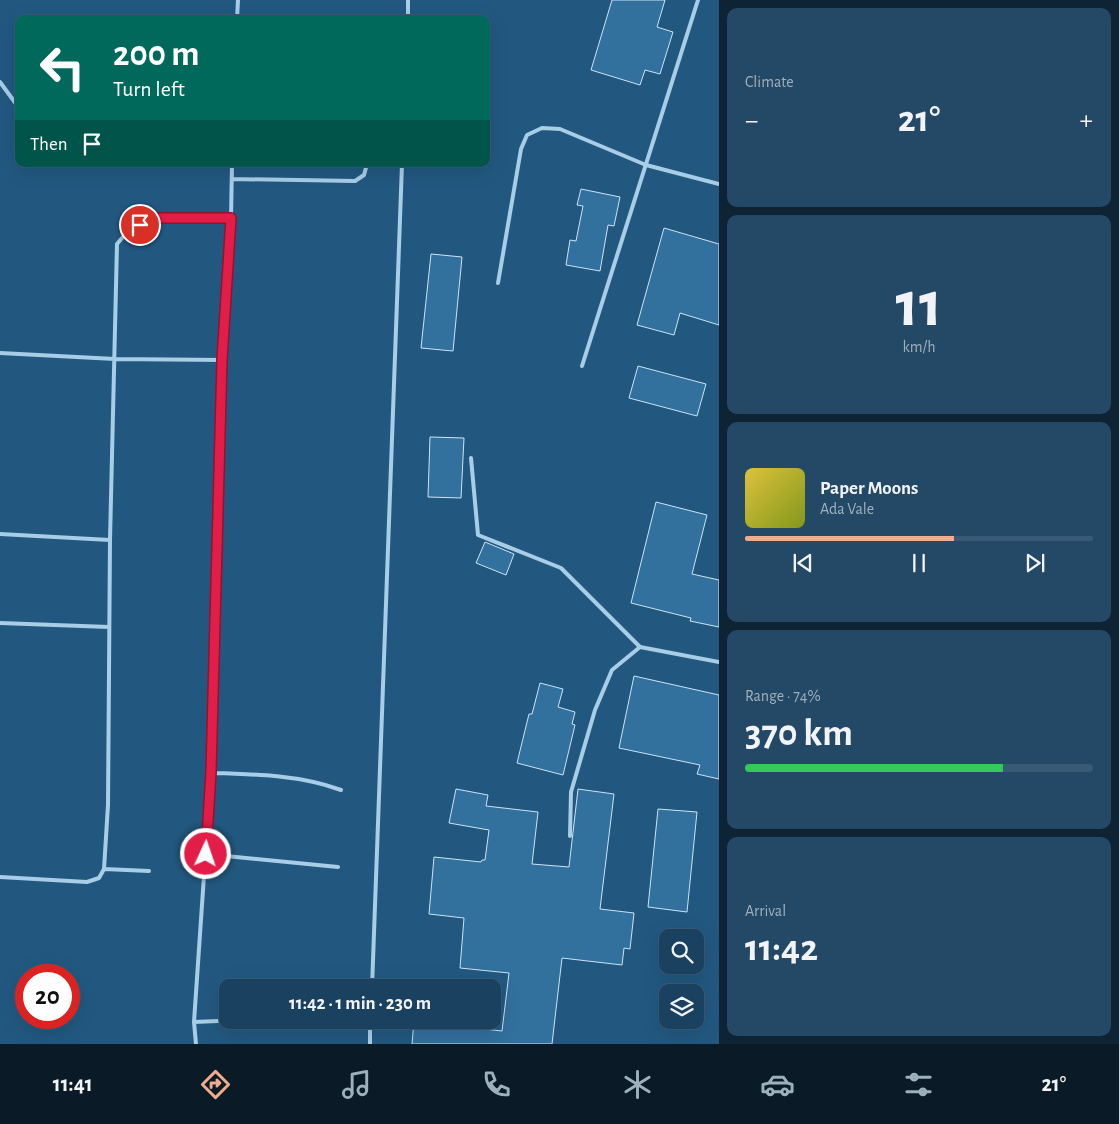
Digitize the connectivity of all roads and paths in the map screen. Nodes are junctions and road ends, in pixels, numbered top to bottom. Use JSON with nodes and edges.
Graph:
{"nodes":[{"id":1,"x":238,"y":0,"type":"edge"},
{"id":2,"x":408,"y":0,"type":"edge"},
{"id":3,"x":698,"y":0,"type":"edge"},
{"id":4,"x":237,"y":15,"type":"edge"},
{"id":5,"x":408,"y":15,"type":"edge"},
{"id":6,"x":0,"y":82,"type":"edge"},
{"id":7,"x":15,"y":103,"type":"edge"},
{"id":8,"x":646,"y":164,"type":"junction"},
{"id":9,"x":232,"y":167,"type":"edge"},
{"id":10,"x":366,"y":167,"type":"edge"},
{"id":11,"x":402,"y":167,"type":"edge"},
{"id":12,"x":232,"y":179,"type":"junction"},
{"id":13,"x":719,"y":184,"type":"edge"},
{"id":14,"x":231,"y":218,"type":"junction"},
{"id":15,"x":498,"y":283,"type":"dead end"},
{"id":16,"x":0,"y":353,"type":"edge"},
{"id":17,"x":116,"y":359,"type":"junction"},
{"id":18,"x":222,"y":360,"type":"junction"},
{"id":19,"x":582,"y":366,"type":"dead end"},
{"id":20,"x":471,"y":458,"type":"dead end"},
{"id":21,"x":0,"y":534,"type":"edge"},
{"id":22,"x":110,"y":540,"type":"junction"},
{"id":23,"x":0,"y":623,"type":"edge"},
{"id":24,"x":109,"y":627,"type":"junction"},
{"id":25,"x":640,"y":647,"type":"junction"},
{"id":26,"x":719,"y":662,"type":"edge"},
{"id":27,"x":211,"y":772,"type":"junction"},
{"id":28,"x":341,"y":790,"type":"dead end"},
{"id":29,"x":570,"y":836,"type":"dead end"},
{"id":30,"x":206,"y":854,"type":"junction"},
{"id":31,"x":338,"y":867,"type":"dead end"},
{"id":32,"x":104,"y":869,"type":"junction"},
{"id":33,"x":149,"y":871,"type":"dead end"},
{"id":34,"x":0,"y":877,"type":"edge"},
{"id":35,"x":372,"y":979,"type":"edge"},
{"id":36,"x":219,"y":1021,"type":"edge"},
{"id":37,"x":194,"y":1022,"type":"junction"},
{"id":38,"x":370,"y":1029,"type":"edge"},
{"id":39,"x":196,"y":1044,"type":"edge"},
{"id":40,"x":370,"y":1044,"type":"edge"}],
"edges":[{"from":1,"to":4,"type":"lane"},
{"from":2,"to":5,"type":"lane"},
{"from":3,"to":8,"type":"lane"},
{"from":6,"to":7,"type":"lane"},
{"from":8,"to":13,"type":"lane"},
{"from":8,"to":15,"type":"lane"},
{"from":8,"to":19,"type":"lane"},
{"from":9,"to":12,"type":"lane"},
{"from":10,"to":12,"type":"lane"},
{"from":11,"to":35,"type":"lane"},
{"from":12,"to":14,"type":"lane"},
{"from":14,"to":17,"type":"lane"},
{"from":14,"to":18,"type":"lane"},
{"from":16,"to":17,"type":"lane"},
{"from":17,"to":18,"type":"lane"},
{"from":17,"to":22,"type":"lane"},
{"from":18,"to":27,"type":"lane"},
{"from":20,"to":25,"type":"lane"},
{"from":21,"to":22,"type":"lane"},
{"from":22,"to":24,"type":"lane"},
{"from":23,"to":24,"type":"lane"},
{"from":24,"to":32,"type":"lane"},
{"from":25,"to":26,"type":"lane"},
{"from":25,"to":29,"type":"lane"},
{"from":27,"to":28,"type":"lane"},
{"from":27,"to":30,"type":"lane"},
{"from":30,"to":31,"type":"lane"},
{"from":30,"to":37,"type":"lane"},
{"from":32,"to":33,"type":"lane"},
{"from":32,"to":34,"type":"lane"},
{"from":36,"to":37,"type":"lane"},
{"from":37,"to":39,"type":"lane"},
{"from":38,"to":40,"type":"lane"}]}
